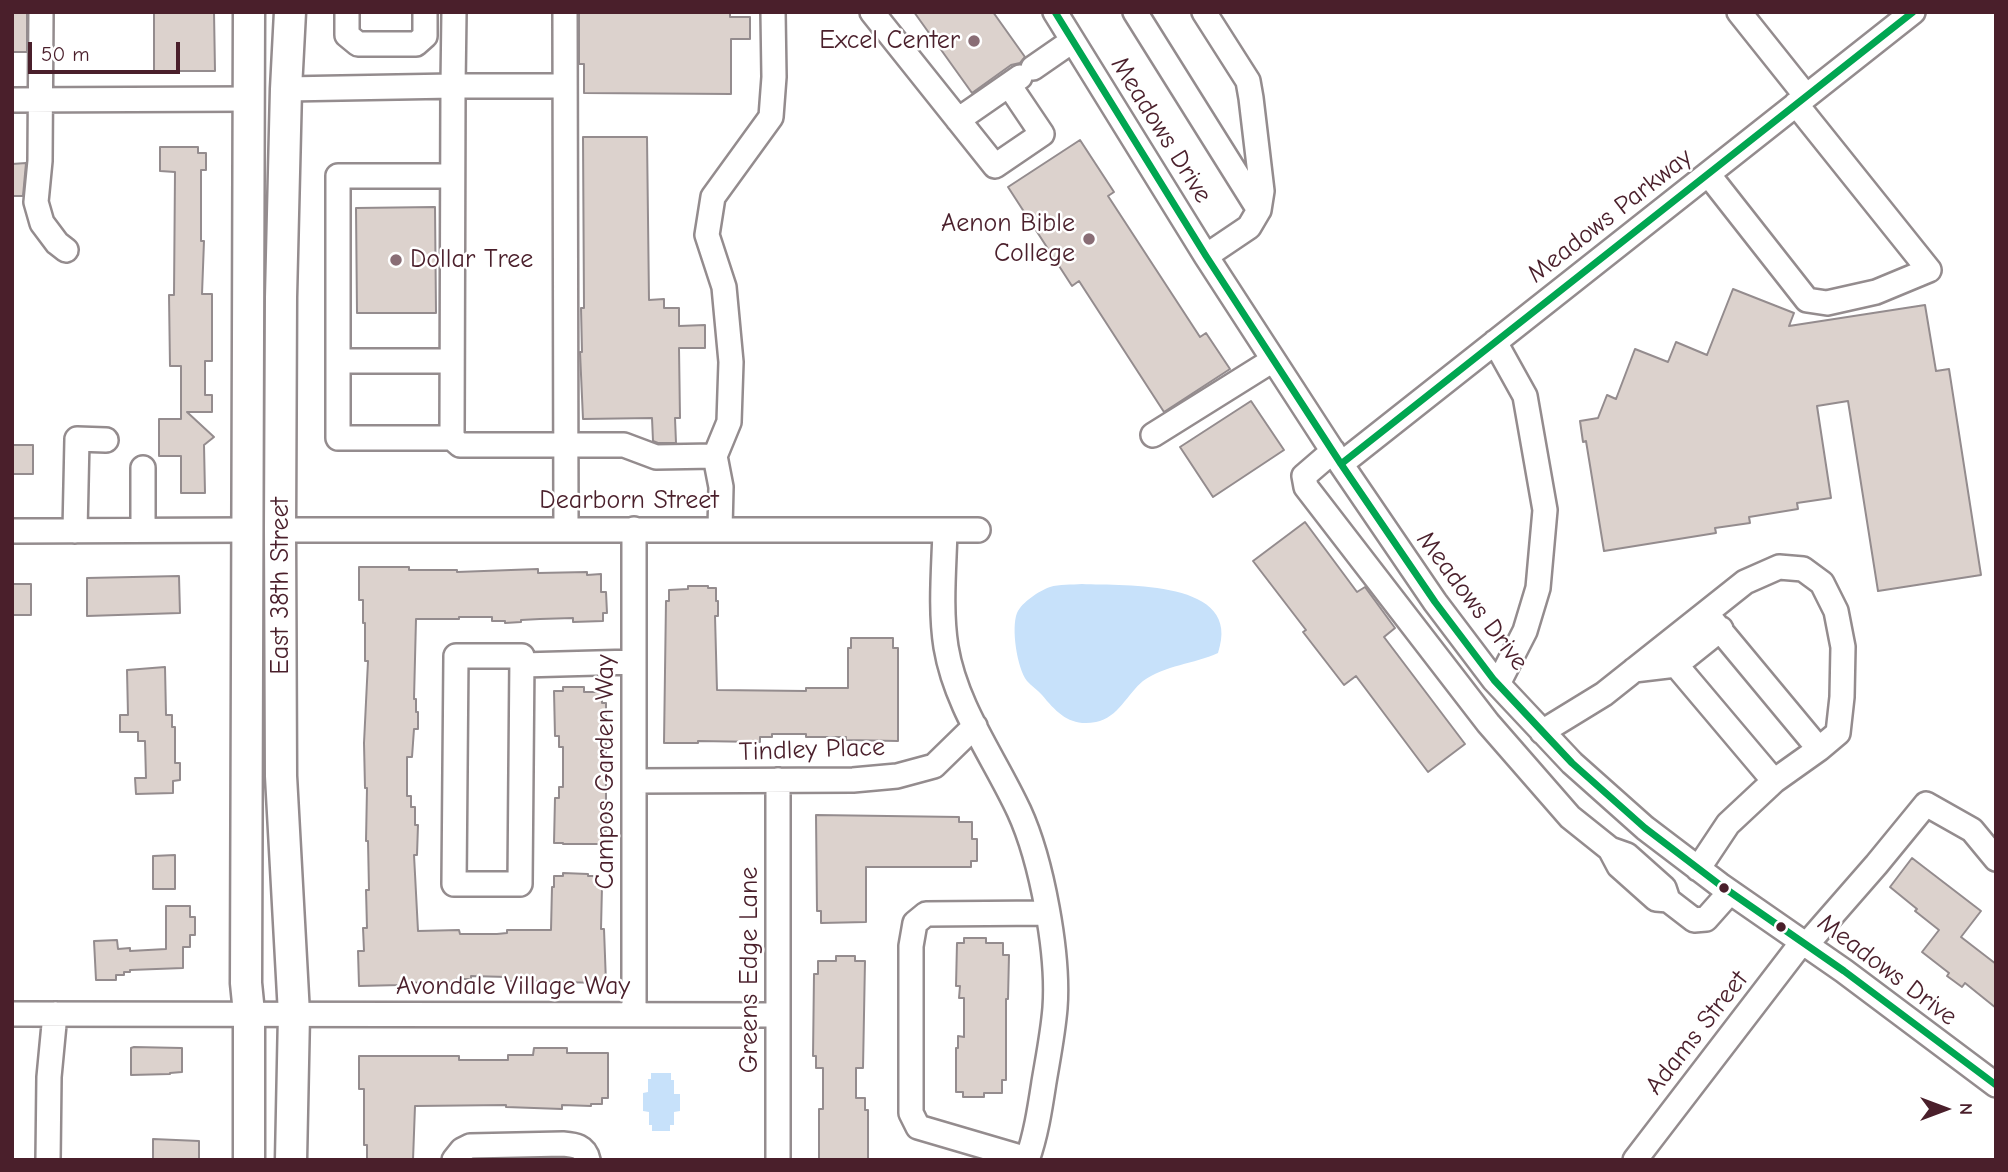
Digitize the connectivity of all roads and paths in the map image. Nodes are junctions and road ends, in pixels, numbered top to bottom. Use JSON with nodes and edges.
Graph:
{"nodes":[{"id":1,"x":41,"y":12,"type":"edge"},
{"id":2,"x":249,"y":12,"type":"edge"},
{"id":3,"x":289,"y":12,"type":"edge"},
{"id":4,"x":425,"y":12,"type":"edge"},
{"id":5,"x":454,"y":12,"type":"edge"},
{"id":6,"x":565,"y":12,"type":"edge"},
{"id":7,"x":773,"y":12,"type":"edge"},
{"id":8,"x":872,"y":12,"type":"edge"},
{"id":9,"x":1055,"y":12,"type":"edge"},
{"id":10,"x":1135,"y":12,"type":"edge"},
{"id":11,"x":1203,"y":12,"type":"edge"},
{"id":12,"x":1739,"y":12,"type":"edge"},
{"id":13,"x":1913,"y":12,"type":"edge"},
{"id":14,"x":347,"y":23,"type":"edge"},
{"id":15,"x":1072,"y":41,"type":"junction"},
{"id":16,"x":1021,"y":77,"type":"junction"},
{"id":17,"x":453,"y":86,"type":"junction"},
{"id":18,"x":565,"y":86,"type":"junction"},
{"id":19,"x":286,"y":89,"type":"junction"},
{"id":20,"x":250,"y":99,"type":"junction"},
{"id":21,"x":12,"y":100,"type":"edge"},
{"id":22,"x":41,"y":100,"type":"junction"},
{"id":23,"x":1801,"y":100,"type":"junction"},
{"id":24,"x":958,"y":120,"type":"junction"},
{"id":25,"x":1708,"y":174,"type":"junction"},
{"id":26,"x":452,"y":176,"type":"junction"},
{"id":27,"x":1259,"y":210,"type":"junction"},
{"id":28,"x":66,"y":250,"type":"dead end"},
{"id":29,"x":1206,"y":256,"type":"junction"},
{"id":30,"x":1495,"y":342,"type":"junction"},
{"id":31,"x":1273,"y":360,"type":"junction"},
{"id":32,"x":338,"y":361,"type":"junction"},
{"id":33,"x":452,"y":361,"type":"junction"},
{"id":34,"x":1153,"y":435,"type":"dead end"},
{"id":35,"x":452,"y":438,"type":"junction"},
{"id":36,"x":106,"y":440,"type":"dead end"},
{"id":37,"x":566,"y":446,"type":"junction"},
{"id":38,"x":715,"y":456,"type":"junction"},
{"id":39,"x":1337,"y":457,"type":"junction"},
{"id":40,"x":143,"y":468,"type":"dead end"},
{"id":41,"x":566,"y":529,"type":"junction"},
{"id":42,"x":634,"y":529,"type":"junction"},
{"id":43,"x":720,"y":529,"type":"junction"},
{"id":44,"x":143,"y":530,"type":"junction"},
{"id":45,"x":248,"y":530,"type":"junction"},
{"id":46,"x":280,"y":530,"type":"junction"},
{"id":47,"x":944,"y":530,"type":"junction"},
{"id":48,"x":978,"y":530,"type":"dead end"},
{"id":49,"x":12,"y":531,"type":"edge"},
{"id":50,"x":75,"y":531,"type":"junction"},
{"id":51,"x":1713,"y":621,"type":"junction"},
{"id":52,"x":634,"y":663,"type":"junction"},
{"id":53,"x":522,"y":665,"type":"junction"},
{"id":54,"x":1676,"y":665,"type":"junction"},
{"id":55,"x":1634,"y":670,"type":"junction"},
{"id":56,"x":1497,"y":684,"type":"junction"},
{"id":57,"x":975,"y":726,"type":"junction"},
{"id":58,"x":1542,"y":732,"type":"junction"},
{"id":59,"x":1819,"y":749,"type":"junction"},
{"id":60,"x":778,"y":780,"type":"junction"},
{"id":61,"x":634,"y":781,"type":"junction"},
{"id":62,"x":1774,"y":781,"type":"junction"},
{"id":63,"x":1996,"y":859,"type":"edge"},
{"id":64,"x":1698,"y":869,"type":"junction"},
{"id":65,"x":1730,"y":892,"type":"junction"},
{"id":66,"x":1047,"y":914,"type":"junction"},
{"id":67,"x":1805,"y":943,"type":"junction"},
{"id":68,"x":248,"y":1013,"type":"junction"},
{"id":69,"x":12,"y":1014,"type":"edge"},
{"id":70,"x":55,"y":1014,"type":"junction"},
{"id":71,"x":294,"y":1014,"type":"junction"},
{"id":72,"x":634,"y":1015,"type":"junction"},
{"id":73,"x":778,"y":1015,"type":"junction"},
{"id":74,"x":1995,"y":1082,"type":"edge"},
{"id":75,"x":1027,"y":1159,"type":"edge"},
{"id":76,"x":48,"y":1160,"type":"edge"},
{"id":77,"x":249,"y":1160,"type":"edge"},
{"id":78,"x":291,"y":1160,"type":"edge"},
{"id":79,"x":454,"y":1160,"type":"edge"},
{"id":80,"x":588,"y":1160,"type":"edge"},
{"id":81,"x":778,"y":1160,"type":"edge"},
{"id":82,"x":1635,"y":1160,"type":"edge"}],
"edges":[{"from":1,"to":22,"type":"street"},
{"from":2,"to":20,"type":"main road","name":"East 38th Street"},
{"from":3,"to":19,"type":"main road","name":"East 38th Street"},
{"from":4,"to":14,"type":"street"},
{"from":5,"to":17,"type":"street"},
{"from":6,"to":18,"type":"street"},
{"from":7,"to":38,"type":"street"},
{"from":8,"to":24,"type":"street"},
{"from":9,"to":15,"type":"street","name":"Meadows Drive"},
{"from":10,"to":27,"type":"street"},
{"from":11,"to":27,"type":"street"},
{"from":12,"to":23,"type":"street"},
{"from":13,"to":23,"type":"street","name":"Meadows Parkway"},
{"from":15,"to":16,"type":"street"},
{"from":15,"to":29,"type":"street","name":"Meadows Drive"},
{"from":16,"to":24,"type":"street"},
{"from":16,"to":24,"type":"street"},
{"from":17,"to":18,"type":"street"},
{"from":17,"to":19,"type":"street"},
{"from":17,"to":26,"type":"street"},
{"from":18,"to":37,"type":"street"},
{"from":19,"to":46,"type":"main road","name":"East 38th Street"},
{"from":20,"to":22,"type":"street"},
{"from":20,"to":45,"type":"main road","name":"East 38th Street"},
{"from":21,"to":22,"type":"street"},
{"from":22,"to":28,"type":"street"},
{"from":23,"to":25,"type":"street","name":"Meadows Parkway"},
{"from":23,"to":25,"type":"street"},
{"from":25,"to":30,"type":"street","name":"Meadows Parkway"},
{"from":26,"to":32,"type":"street"},
{"from":26,"to":33,"type":"street"},
{"from":27,"to":29,"type":"street"},
{"from":29,"to":31,"type":"street","name":"Meadows Drive"},
{"from":30,"to":39,"type":"street","name":"Meadows Parkway"},
{"from":30,"to":56,"type":"street"},
{"from":31,"to":34,"type":"street"},
{"from":31,"to":39,"type":"street","name":"Meadows Drive"},
{"from":32,"to":33,"type":"street"},
{"from":32,"to":35,"type":"street"},
{"from":33,"to":35,"type":"street"},
{"from":35,"to":37,"type":"street"},
{"from":36,"to":50,"type":"street"},
{"from":37,"to":38,"type":"street"},
{"from":37,"to":41,"type":"street"},
{"from":38,"to":43,"type":"street"},
{"from":39,"to":56,"type":"street","name":"Meadows Drive"},
{"from":39,"to":65,"type":"street","name":"Meadows Parkway"},
{"from":40,"to":44,"type":"street"},
{"from":41,"to":42,"type":"street","name":"Dearborn Street"},
{"from":41,"to":46,"type":"street","name":"Dearborn Street"},
{"from":42,"to":43,"type":"street","name":"Dearborn Street"},
{"from":42,"to":52,"type":"street","name":"Campos Garden Way"},
{"from":43,"to":47,"type":"street","name":"Dearborn Street"},
{"from":44,"to":45,"type":"street"},
{"from":44,"to":50,"type":"street"},
{"from":45,"to":68,"type":"main road","name":"East 38th Street"},
{"from":46,"to":71,"type":"main road","name":"East 38th Street"},
{"from":47,"to":48,"type":"street","name":"Dearborn Street"},
{"from":47,"to":57,"type":"street"},
{"from":49,"to":50,"type":"street"},
{"from":51,"to":54,"type":"street"},
{"from":51,"to":55,"type":"street"},
{"from":51,"to":59,"type":"street"},
{"from":51,"to":59,"type":"street"},
{"from":52,"to":53,"type":"street"},
{"from":52,"to":61,"type":"street","name":"Campos Garden Way"},
{"from":53,"to":53,"type":"street"},
{"from":54,"to":55,"type":"street"},
{"from":54,"to":62,"type":"street"},
{"from":55,"to":58,"type":"street"},
{"from":56,"to":58,"type":"street","name":"Meadows Drive"},
{"from":57,"to":60,"type":"street","name":"Tindley Place"},
{"from":57,"to":66,"type":"street"},
{"from":58,"to":64,"type":"street","name":"Meadows Drive"},
{"from":59,"to":62,"type":"street"},
{"from":60,"to":61,"type":"street","name":"Tindley Place"},
{"from":60,"to":73,"type":"street","name":"Greens Edge Lane"},
{"from":61,"to":72,"type":"street","name":"Campos Garden Way"},
{"from":62,"to":64,"type":"street"},
{"from":63,"to":67,"type":"street","name":"Adams Street"},
{"from":64,"to":65,"type":"street","name":"Meadows Drive"},
{"from":65,"to":67,"type":"street","name":"Meadows Drive"},
{"from":66,"to":75,"type":"street"},
{"from":66,"to":75,"type":"street"},
{"from":67,"to":74,"type":"street","name":"Meadows Drive"},
{"from":67,"to":82,"type":"street","name":"Adams Street"},
{"from":68,"to":70,"type":"street","name":"Avondale Village Way"},
{"from":68,"to":71,"type":"street","name":"Avondale Village Way"},
{"from":68,"to":77,"type":"main road","name":"East 38th Street"},
{"from":69,"to":70,"type":"street","name":"Avondale Village Way"},
{"from":70,"to":76,"type":"street"},
{"from":71,"to":72,"type":"street","name":"Avondale Village Way"},
{"from":71,"to":78,"type":"main road","name":"East 38th Street"},
{"from":72,"to":73,"type":"street","name":"Avondale Village Way"},
{"from":73,"to":81,"type":"street","name":"Greens Edge Lane"},
{"from":79,"to":80,"type":"street"}]}
